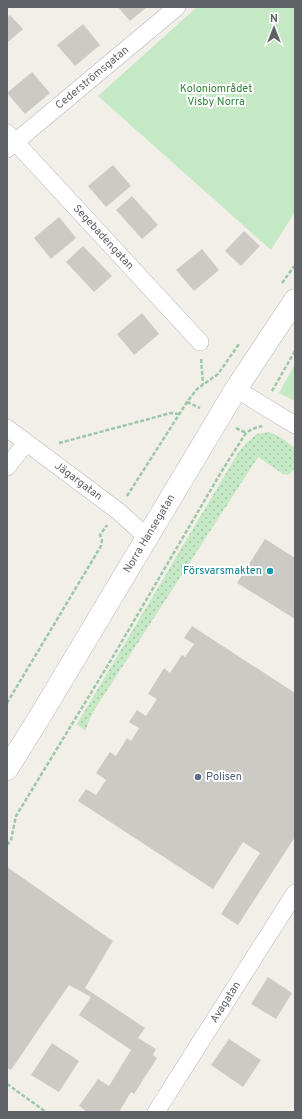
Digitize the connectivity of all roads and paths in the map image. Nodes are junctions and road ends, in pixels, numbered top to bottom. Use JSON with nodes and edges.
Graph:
{"nodes":[{"id":1,"x":177,"y":7,"type":"edge"},
{"id":2,"x":10,"y":141,"type":"edge"},
{"id":3,"x":295,"y":266,"type":"edge"},
{"id":4,"x":281,"y":284,"type":"dead end"},
{"id":5,"x":295,"y":300,"type":"edge"},
{"id":6,"x":242,"y":339,"type":"dead end"},
{"id":7,"x":200,"y":342,"type":"joint"},
{"id":8,"x":295,"y":351,"type":"edge"},
{"id":9,"x":203,"y":384,"type":"junction"},
{"id":10,"x":236,"y":389,"type":"junction"},
{"id":11,"x":271,"y":410,"type":"junction"},
{"id":12,"x":178,"y":414,"type":"junction"},
{"id":13,"x":295,"y":425,"type":"edge"},
{"id":14,"x":7,"y":428,"type":"edge"},
{"id":15,"x":26,"y":443,"type":"junction"},
{"id":16,"x":57,"y":444,"type":"dead end"},
{"id":17,"x":7,"y":467,"type":"edge"},
{"id":18,"x":118,"y":511,"type":"junction"},
{"id":19,"x":148,"y":538,"type":"junction"},
{"id":20,"x":7,"y":702,"type":"edge"},
{"id":21,"x":7,"y":769,"type":"edge"},
{"id":22,"x":7,"y":845,"type":"edge"},
{"id":23,"x":295,"y":893,"type":"edge"},
{"id":24,"x":7,"y":1084,"type":"edge"},
{"id":25,"x":46,"y":1112,"type":"edge"},
{"id":26,"x":156,"y":1112,"type":"edge"}],
"edges":[{"from":1,"to":2,"type":"street","name":"Cederströmsgatan"},
{"from":2,"to":7,"type":"street","name":"Segebadengatan"},
{"from":3,"to":4,"type":"path"},
{"from":5,"to":10,"type":"main road","name":"Norra Hansegatan"},
{"from":6,"to":9,"type":"path"},
{"from":7,"to":9,"type":"path"},
{"from":8,"to":11,"type":"path"},
{"from":9,"to":12,"type":"path"},
{"from":10,"to":11,"type":"street"},
{"from":10,"to":19,"type":"main road","name":"Norra Hansegatan"},
{"from":11,"to":13,"type":"street"},
{"from":11,"to":22,"type":"path"},
{"from":12,"to":16,"type":"path"},
{"from":12,"to":18,"type":"path"},
{"from":14,"to":15,"type":"street","name":"Jägargatan"},
{"from":15,"to":17,"type":"street"},
{"from":15,"to":18,"type":"street","name":"Jägargatan"},
{"from":18,"to":19,"type":"street","name":"Jägargatan"},
{"from":18,"to":20,"type":"path"},
{"from":19,"to":21,"type":"main road","name":"Norra Hansegatan"},
{"from":23,"to":26,"type":"street","name":"Avagatan"},
{"from":24,"to":25,"type":"path"}]}
